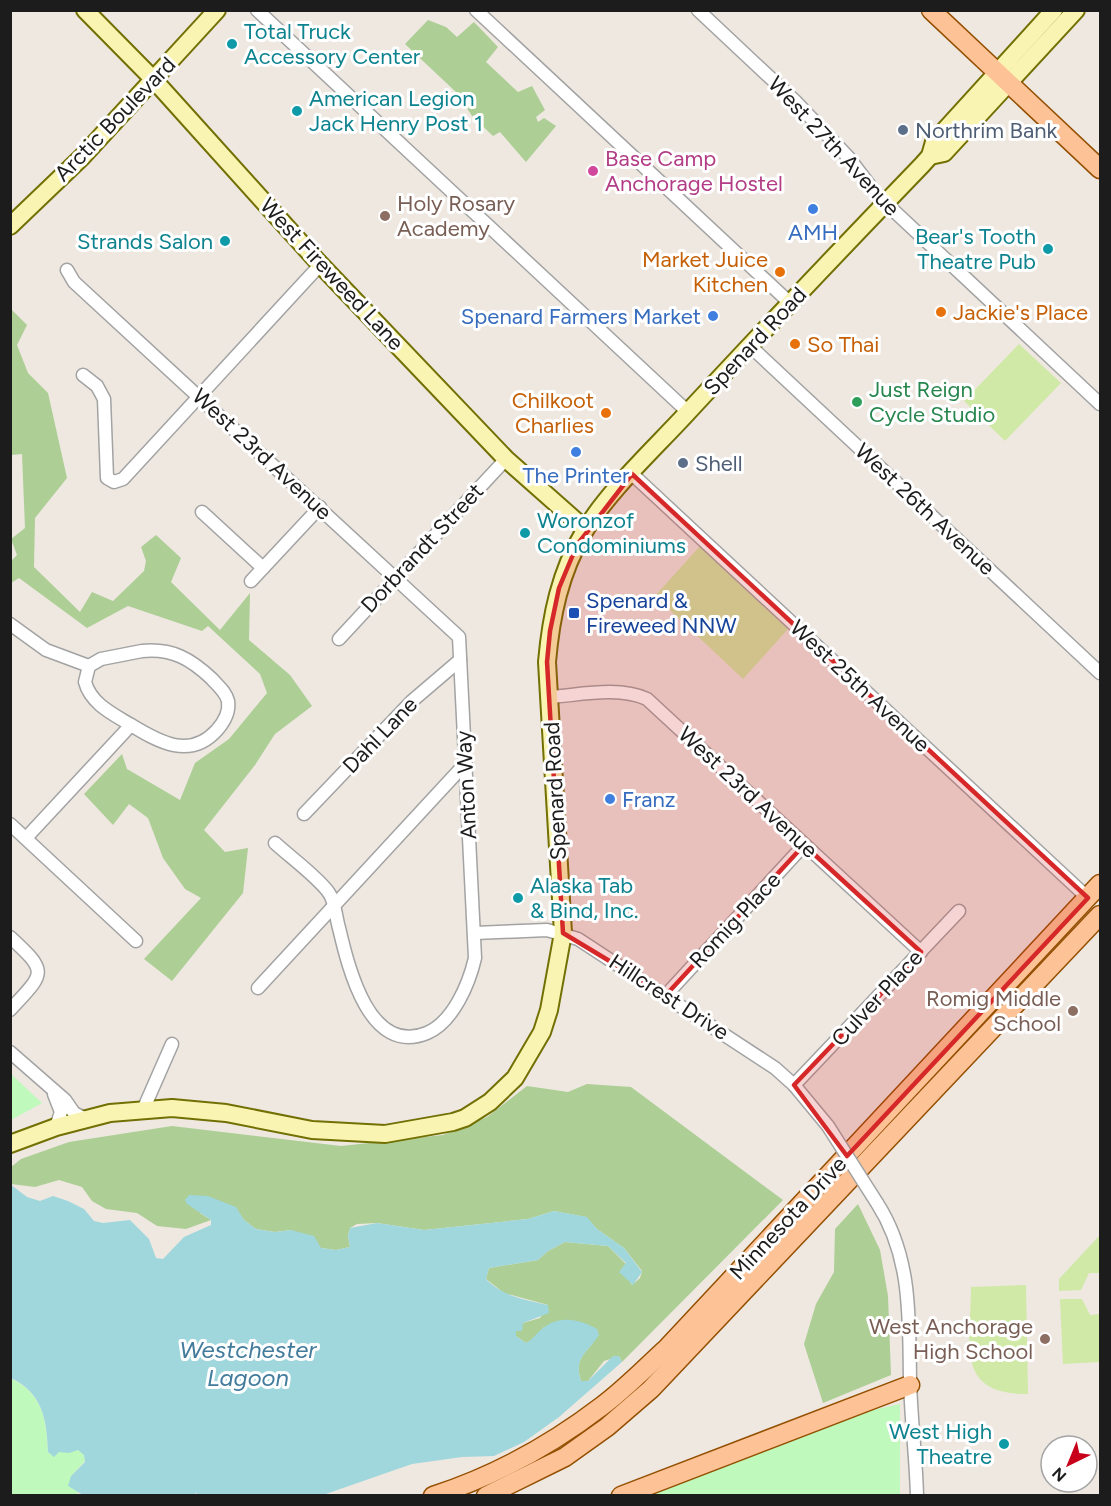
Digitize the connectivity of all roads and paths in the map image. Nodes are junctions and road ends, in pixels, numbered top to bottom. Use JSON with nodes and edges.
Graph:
{"nodes":[{"id":1,"x":86,"y":10,"type":"edge"},
{"id":2,"x":217,"y":10,"type":"edge"},
{"id":3,"x":257,"y":10,"type":"edge"},
{"id":4,"x":476,"y":10,"type":"edge"},
{"id":5,"x":698,"y":10,"type":"edge"},
{"id":6,"x":931,"y":10,"type":"edge"},
{"id":7,"x":1054,"y":10,"type":"edge"},
{"id":8,"x":1076,"y":10,"type":"edge"},
{"id":9,"x":1003,"y":78,"type":"junction"},
{"id":10,"x":154,"y":80,"type":"junction"},
{"id":11,"x":1101,"y":169,"type":"edge"},
{"id":12,"x":886,"y":202,"type":"junction"},
{"id":13,"x":10,"y":226,"type":"edge"},
{"id":14,"x":320,"y":265,"type":"junction"},
{"id":15,"x":68,"y":270,"type":"dead end"},
{"id":16,"x":790,"y":303,"type":"junction"},
{"id":17,"x":750,"y":346,"type":"junction"},
{"id":18,"x":83,"y":375,"type":"dead end"},
{"id":19,"x":200,"y":396,"type":"junction"},
{"id":20,"x":1101,"y":404,"type":"edge"},
{"id":21,"x":688,"y":412,"type":"junction"},
{"id":22,"x":506,"y":459,"type":"junction"},
{"id":23,"x":632,"y":474,"type":"junction"},
{"id":24,"x":320,"y":507,"type":"junction"},
{"id":25,"x":202,"y":512,"type":"dead end"},
{"id":26,"x":585,"y":529,"type":"junction"},
{"id":27,"x":263,"y":568,"type":"junction"},
{"id":28,"x":396,"y":577,"type":"junction"},
{"id":29,"x":251,"y":582,"type":"dead end"},
{"id":30,"x":10,"y":624,"type":"edge"},
{"id":31,"x":459,"y":637,"type":"joint"},
{"id":32,"x":339,"y":639,"type":"dead end"},
{"id":33,"x":460,"y":660,"type":"junction"},
{"id":34,"x":89,"y":666,"type":"junction"},
{"id":35,"x":1101,"y":673,"type":"edge"},
{"id":36,"x":550,"y":697,"type":"junction"},
{"id":37,"x":131,"y":725,"type":"junction"},
{"id":38,"x":465,"y":764,"type":"junction"},
{"id":39,"x":304,"y":814,"type":"dead end"},
{"id":40,"x":10,"y":824,"type":"edge"},
{"id":41,"x":26,"y":838,"type":"junction"},
{"id":42,"x":275,"y":843,"type":"dead end"},
{"id":43,"x":804,"y":845,"type":"junction"},
{"id":44,"x":1094,"y":891,"type":"edge"},
{"id":45,"x":333,"y":905,"type":"junction"},
{"id":46,"x":959,"y":911,"type":"dead end"},
{"id":47,"x":1101,"y":915,"type":"edge"},
{"id":48,"x":475,"y":933,"type":"junction"},
{"id":49,"x":563,"y":933,"type":"junction"},
{"id":50,"x":10,"y":937,"type":"edge"},
{"id":51,"x":136,"y":941,"type":"dead end"},
{"id":52,"x":921,"y":952,"type":"junction"},
{"id":53,"x":258,"y":988,"type":"dead end"},
{"id":54,"x":666,"y":995,"type":"junction"},
{"id":55,"x":10,"y":1010,"type":"edge"},
{"id":56,"x":172,"y":1044,"type":"dead end"},
{"id":57,"x":10,"y":1053,"type":"edge"},
{"id":58,"x":794,"y":1085,"type":"junction"},
{"id":59,"x":52,"y":1091,"type":"junction"},
{"id":60,"x":143,"y":1110,"type":"junction"},
{"id":61,"x":86,"y":1119,"type":"junction"},
{"id":62,"x":56,"y":1126,"type":"junction"},
{"id":63,"x":10,"y":1144,"type":"edge"},
{"id":64,"x":910,"y":1385,"type":"junction"},
{"id":65,"x":433,"y":1496,"type":"edge"},
{"id":66,"x":486,"y":1496,"type":"edge"},
{"id":67,"x":621,"y":1496,"type":"edge"},
{"id":68,"x":917,"y":1496,"type":"edge"}],
"edges":[{"from":1,"to":10,"type":"main road","name":"West Fireweed Lane"},
{"from":2,"to":10,"type":"main road","name":"Arctic Boulevard"},
{"from":3,"to":21,"type":"street"},
{"from":4,"to":16,"type":"street"},
{"from":5,"to":12,"type":"street","name":"West 27th Avenue"},
{"from":6,"to":9,"type":"main road"},
{"from":7,"to":9,"type":"main road","name":"Spenard Road"},
{"from":8,"to":9,"type":"main road","name":"Spenard Road"},
{"from":9,"to":11,"type":"main road"},
{"from":9,"to":12,"type":"main road","name":"Spenard Road"},
{"from":10,"to":13,"type":"main road","name":"Arctic Boulevard"},
{"from":10,"to":14,"type":"main road","name":"West Fireweed Lane"},
{"from":12,"to":16,"type":"main road","name":"Spenard Road"},
{"from":12,"to":20,"type":"street","name":"West 27th Avenue"},
{"from":14,"to":19,"type":"street"},
{"from":14,"to":22,"type":"main road","name":"West Fireweed Lane"},
{"from":15,"to":19,"type":"street","name":"West 23rd Avenue"},
{"from":16,"to":17,"type":"main road","name":"Spenard Road"},
{"from":17,"to":21,"type":"main road","name":"Spenard Road"},
{"from":17,"to":35,"type":"street","name":"West 26th Avenue"},
{"from":18,"to":19,"type":"street"},
{"from":19,"to":24,"type":"street","name":"West 23rd Avenue"},
{"from":21,"to":23,"type":"main road","name":"Spenard Road"},
{"from":22,"to":26,"type":"main road","name":"West Fireweed Lane"},
{"from":22,"to":28,"type":"street","name":"Dorbrandt Street"},
{"from":23,"to":26,"type":"main road","name":"Spenard Road"},
{"from":23,"to":44,"type":"street","name":"West 25th Avenue"},
{"from":24,"to":27,"type":"street"},
{"from":24,"to":28,"type":"street","name":"West 23rd Avenue"},
{"from":25,"to":27,"type":"street"},
{"from":26,"to":36,"type":"main road","name":"Spenard Road"},
{"from":27,"to":29,"type":"street"},
{"from":28,"to":31,"type":"street","name":"West 23rd Avenue"},
{"from":28,"to":32,"type":"street","name":"Dorbrandt Street"},
{"from":30,"to":34,"type":"street"},
{"from":31,"to":33,"type":"street","name":"Anton Way"},
{"from":33,"to":38,"type":"street","name":"Anton Way"},
{"from":33,"to":39,"type":"street","name":"Dahl Lane"},
{"from":34,"to":37,"type":"street"},
{"from":34,"to":37,"type":"street"},
{"from":36,"to":43,"type":"street","name":"West 23rd Avenue"},
{"from":36,"to":49,"type":"main road","name":"Spenard Road"},
{"from":37,"to":41,"type":"street"},
{"from":38,"to":45,"type":"street"},
{"from":38,"to":48,"type":"street","name":"Anton Way"},
{"from":40,"to":41,"type":"street"},
{"from":41,"to":51,"type":"street"},
{"from":42,"to":45,"type":"street"},
{"from":43,"to":52,"type":"street","name":"West 23rd Avenue"},
{"from":43,"to":54,"type":"street","name":"Romig Place"},
{"from":44,"to":65,"type":"main road","name":"Minnesota Drive"},
{"from":45,"to":48,"type":"street"},
{"from":45,"to":53,"type":"street"},
{"from":46,"to":52,"type":"street","name":"Culver Place"},
{"from":47,"to":66,"type":"main road","name":"Minnesota Drive"},
{"from":48,"to":49,"type":"street","name":"Hillcrest Drive"},
{"from":49,"to":54,"type":"street","name":"Hillcrest Drive"},
{"from":49,"to":60,"type":"main road","name":"Spenard Road"},
{"from":50,"to":55,"type":"street"},
{"from":52,"to":58,"type":"street","name":"Culver Place"},
{"from":54,"to":58,"type":"street","name":"Hillcrest Drive"},
{"from":56,"to":60,"type":"street"},
{"from":57,"to":59,"type":"street"},
{"from":58,"to":64,"type":"street","name":"Hillcrest Drive","bridge":true},
{"from":59,"to":61,"type":"street"},
{"from":59,"to":62,"type":"street"},
{"from":60,"to":61,"type":"main road","name":"Spenard Road"},
{"from":61,"to":62,"type":"main road","name":"Spenard Road"},
{"from":62,"to":63,"type":"main road","name":"Spenard Road"},
{"from":64,"to":67,"type":"main road"},
{"from":64,"to":68,"type":"street","name":"Hillcrest Drive"}]}
